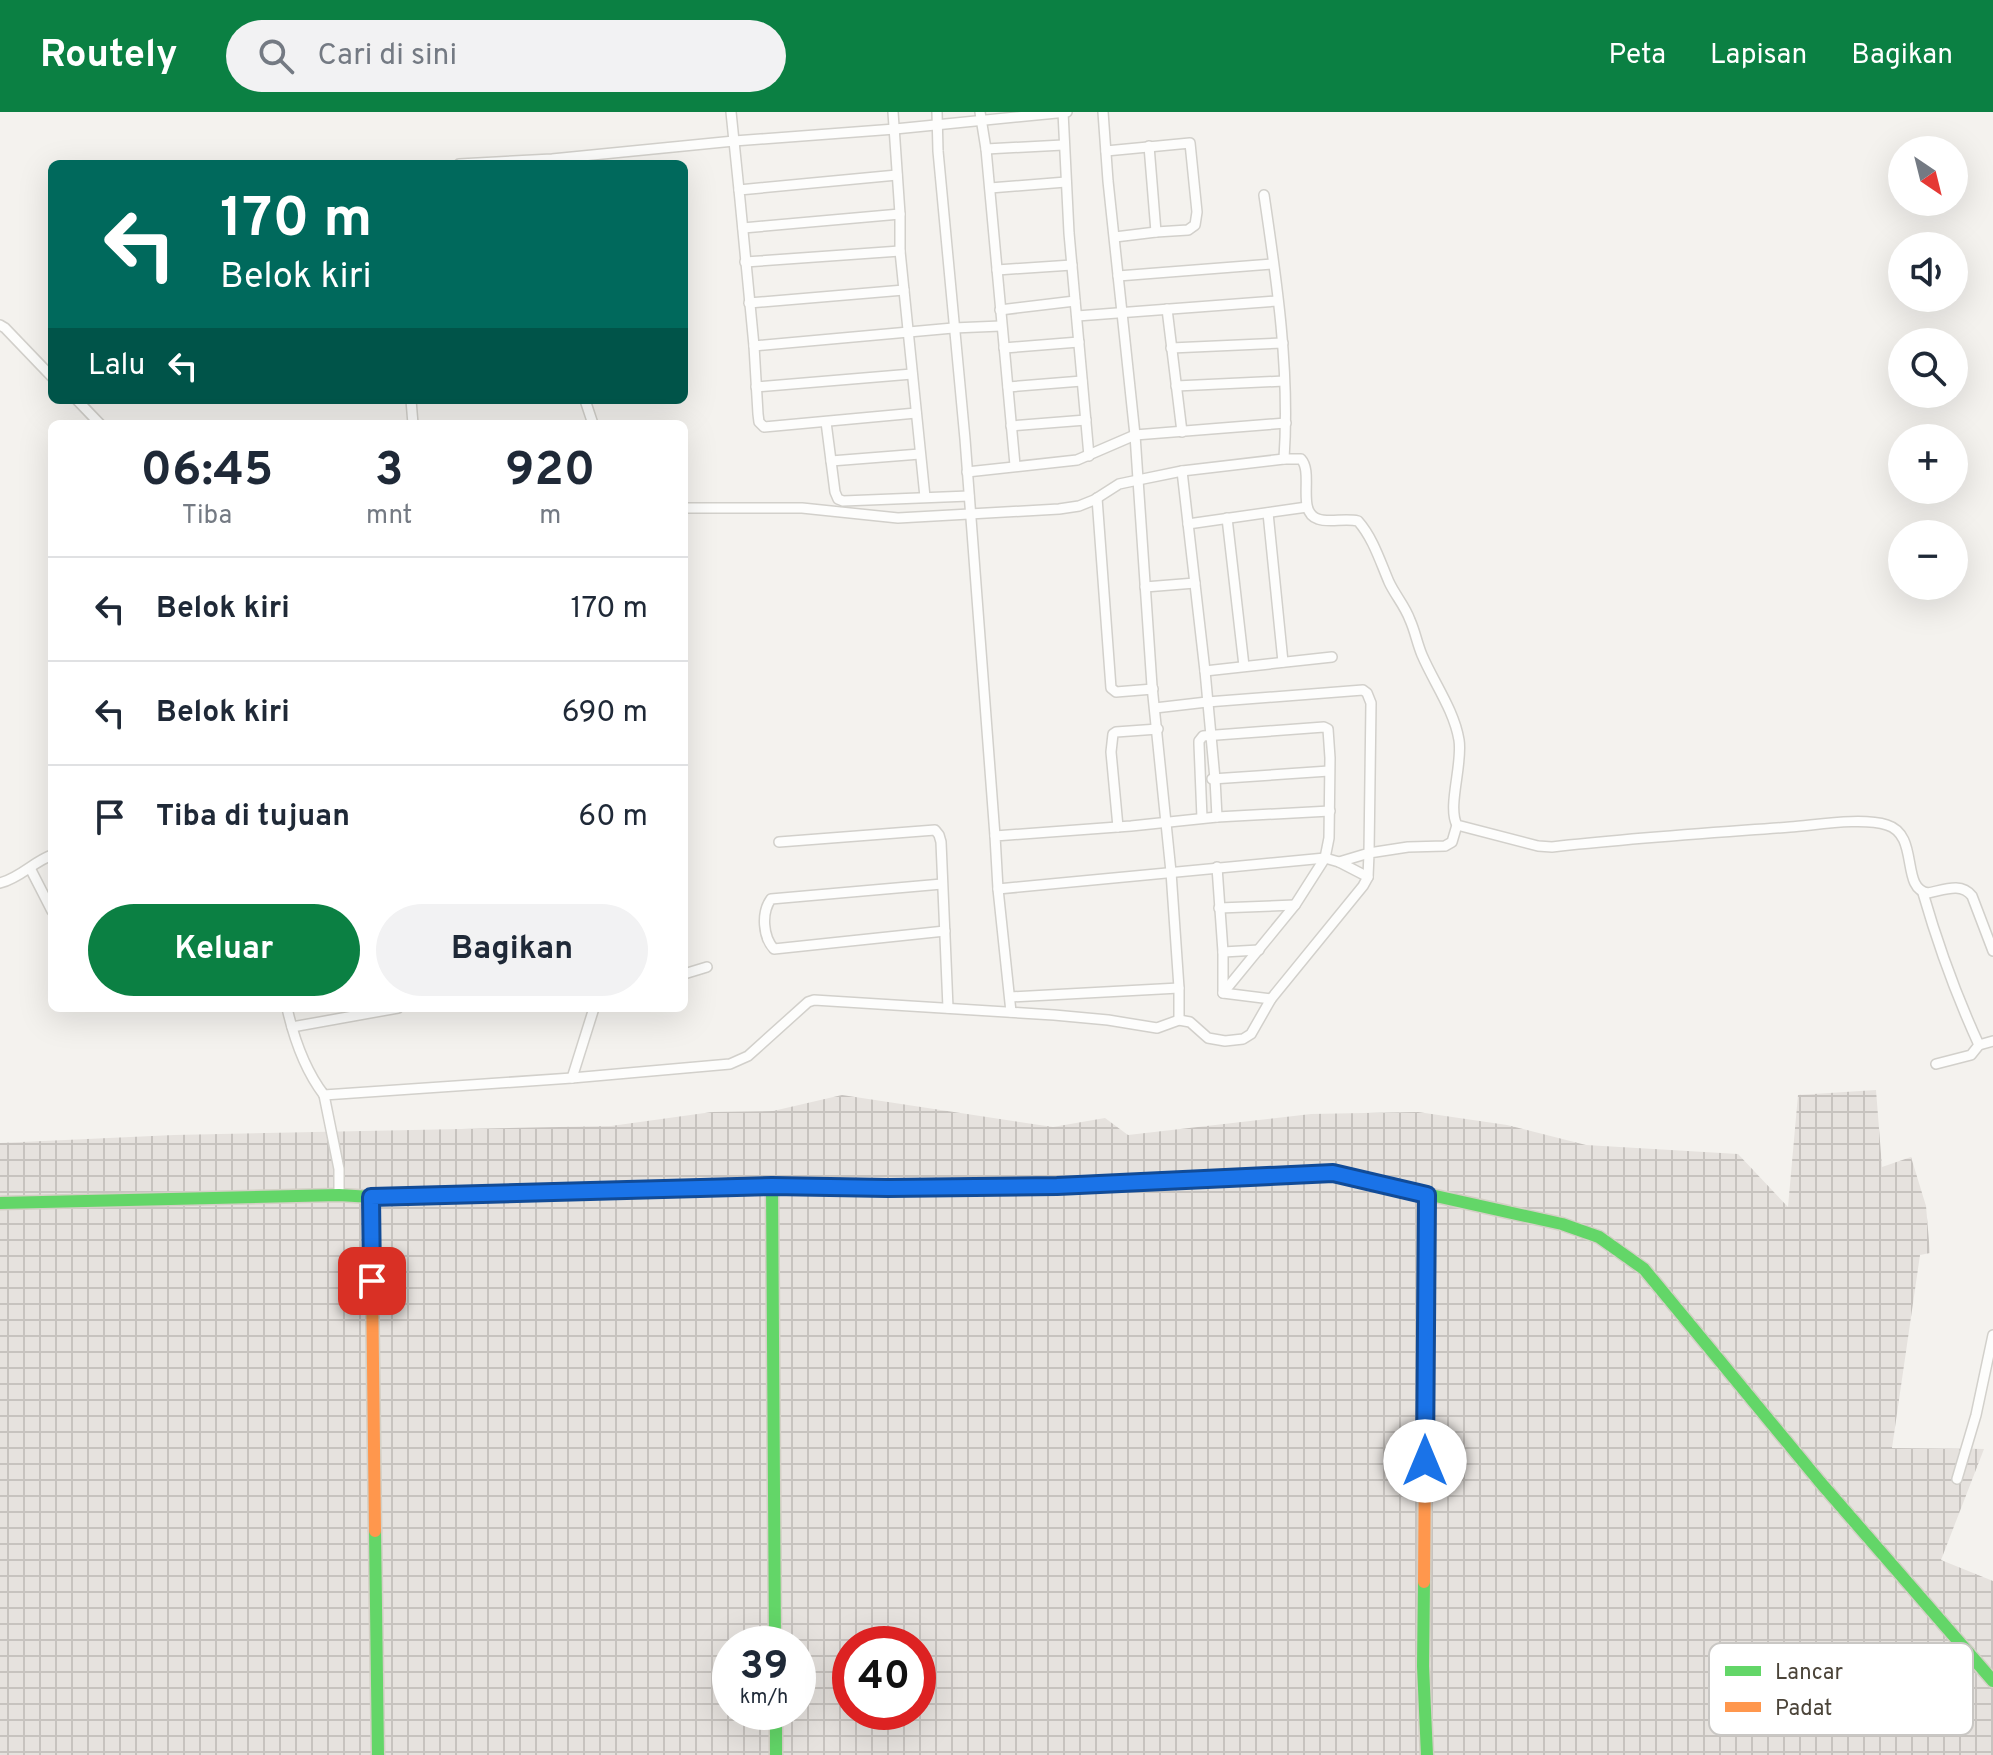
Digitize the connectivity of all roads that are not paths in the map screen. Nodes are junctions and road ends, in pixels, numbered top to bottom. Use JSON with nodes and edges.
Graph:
{"nodes":[{"id":1,"x":731,"y":112,"type":"edge"},
{"id":2,"x":893,"y":112,"type":"edge"},
{"id":3,"x":937,"y":112,"type":"edge"},
{"id":4,"x":1064,"y":112,"type":"edge"},
{"id":5,"x":1103,"y":112,"type":"edge"},
{"id":6,"x":980,"y":116,"type":"edge"},
{"id":7,"x":938,"y":125,"type":"junction"},
{"id":8,"x":895,"y":129,"type":"junction"},
{"id":9,"x":734,"y":141,"type":"junction"},
{"id":10,"x":1063,"y":145,"type":"junction"},
{"id":11,"x":1149,"y":146,"type":"junction"},
{"id":12,"x":986,"y":149,"type":"junction"},
{"id":13,"x":1106,"y":151,"type":"junction"},
{"id":14,"x":533,"y":160,"type":"edge"},
{"id":15,"x":897,"y":175,"type":"junction"},
{"id":16,"x":1066,"y":182,"type":"junction"},
{"id":17,"x":990,"y":188,"type":"junction"},
{"id":18,"x":739,"y":190,"type":"junction"},
{"id":19,"x":1264,"y":195,"type":"dead end"},
{"id":20,"x":900,"y":214,"type":"junction"},
{"id":21,"x":743,"y":228,"type":"junction"},
{"id":22,"x":1156,"y":232,"type":"junction"},
{"id":23,"x":1115,"y":237,"type":"junction"},
{"id":24,"x":900,"y":251,"type":"junction"},
{"id":25,"x":745,"y":262,"type":"junction"},
{"id":26,"x":1273,"y":264,"type":"junction"},
{"id":27,"x":1072,"y":265,"type":"junction"},
{"id":28,"x":997,"y":270,"type":"junction"},
{"id":29,"x":1118,"y":276,"type":"junction"},
{"id":30,"x":904,"y":290,"type":"junction"},
{"id":31,"x":1075,"y":301,"type":"junction"},
{"id":32,"x":1277,"y":301,"type":"junction"},
{"id":33,"x":749,"y":303,"type":"junction"},
{"id":34,"x":1167,"y":309,"type":"junction"},
{"id":35,"x":1000,"y":310,"type":"junction"},
{"id":36,"x":1122,"y":312,"type":"junction"},
{"id":37,"x":1077,"y":316,"type":"junction"},
{"id":38,"x":0,"y":325,"type":"edge"},
{"id":39,"x":1001,"y":326,"type":"junction"},
{"id":40,"x":953,"y":328,"type":"junction"},
{"id":41,"x":908,"y":332,"type":"junction"},
{"id":42,"x":1079,"y":342,"type":"junction"},
{"id":43,"x":1283,"y":343,"type":"junction"},
{"id":44,"x":754,"y":346,"type":"junction"},
{"id":45,"x":1004,"y":348,"type":"junction"},
{"id":46,"x":1171,"y":348,"type":"junction"},
{"id":47,"x":48,"y":373,"type":"edge"},
{"id":48,"x":912,"y":374,"type":"junction"},
{"id":49,"x":1082,"y":381,"type":"junction"},
{"id":50,"x":1284,"y":381,"type":"junction"},
{"id":51,"x":1176,"y":386,"type":"junction"},
{"id":52,"x":756,"y":387,"type":"junction"},
{"id":53,"x":1008,"y":387,"type":"junction"},
{"id":54,"x":81,"y":404,"type":"edge"},
{"id":55,"x":916,"y":413,"type":"junction"},
{"id":56,"x":96,"y":420,"type":"edge"},
{"id":57,"x":1086,"y":420,"type":"junction"},
{"id":58,"x":826,"y":422,"type":"junction"},
{"id":59,"x":1286,"y":423,"type":"junction"},
{"id":60,"x":1011,"y":426,"type":"junction"},
{"id":61,"x":1182,"y":432,"type":"junction"},
{"id":62,"x":1135,"y":435,"type":"junction"},
{"id":63,"x":920,"y":454,"type":"junction"},
{"id":64,"x":1089,"y":456,"type":"junction"},
{"id":65,"x":1292,"y":459,"type":"junction"},
{"id":66,"x":831,"y":461,"type":"junction"},
{"id":67,"x":1015,"y":465,"type":"junction"},
{"id":68,"x":1182,"y":471,"type":"junction"},
{"id":69,"x":967,"y":472,"type":"junction"},
{"id":70,"x":1138,"y":480,"type":"junction"},
{"id":71,"x":969,"y":496,"type":"junction"},
{"id":72,"x":925,"y":497,"type":"junction"},
{"id":73,"x":1097,"y":498,"type":"junction"},
{"id":74,"x":1307,"y":507,"type":"junction"},
{"id":75,"x":688,"y":508,"type":"edge"},
{"id":76,"x":971,"y":513,"type":"junction"},
{"id":77,"x":1268,"y":513,"type":"junction"},
{"id":78,"x":1227,"y":518,"type":"junction"},
{"id":79,"x":1188,"y":524,"type":"junction"},
{"id":80,"x":1195,"y":583,"type":"junction"},
{"id":81,"x":1145,"y":587,"type":"junction"},
{"id":82,"x":1332,"y":657,"type":"dead end"},
{"id":83,"x":1283,"y":662,"type":"junction"},
{"id":84,"x":1244,"y":666,"type":"junction"},
{"id":85,"x":1205,"y":671,"type":"junction"},
{"id":86,"x":1153,"y":689,"type":"junction"},
{"id":87,"x":1207,"y":702,"type":"junction"},
{"id":88,"x":1155,"y":708,"type":"junction"},
{"id":89,"x":1158,"y":729,"type":"junction"},
{"id":90,"x":1210,"y":735,"type":"junction"},
{"id":91,"x":1329,"y":771,"type":"junction"},
{"id":92,"x":1215,"y":779,"type":"junction"},
{"id":93,"x":1200,"y":780,"type":"junction"},
{"id":94,"x":1330,"y":811,"type":"junction"},
{"id":95,"x":1217,"y":817,"type":"junction"},
{"id":96,"x":1202,"y":818,"type":"junction"},
{"id":97,"x":1166,"y":823,"type":"junction"},
{"id":98,"x":1457,"y":825,"type":"junction"},
{"id":99,"x":1118,"y":827,"type":"junction"},
{"id":100,"x":995,"y":836,"type":"junction"},
{"id":101,"x":779,"y":842,"type":"dead end"},
{"id":102,"x":1369,"y":853,"type":"junction"},
{"id":103,"x":48,"y":857,"type":"edge"},
{"id":104,"x":1325,"y":858,"type":"junction"},
{"id":105,"x":1339,"y":862,"type":"junction"},
{"id":106,"x":1217,"y":867,"type":"junction"},
{"id":107,"x":30,"y":868,"type":"junction"},
{"id":108,"x":1171,"y":872,"type":"junction"},
{"id":109,"x":1368,"y":877,"type":"junction"},
{"id":110,"x":0,"y":883,"type":"edge"},
{"id":111,"x":942,"y":884,"type":"junction"},
{"id":112,"x":998,"y":889,"type":"junction"},
{"id":113,"x":1923,"y":893,"type":"junction"},
{"id":114,"x":48,"y":903,"type":"edge"},
{"id":115,"x":1295,"y":905,"type":"junction"},
{"id":116,"x":1219,"y":908,"type":"junction"},
{"id":117,"x":945,"y":931,"type":"junction"},
{"id":118,"x":1259,"y":950,"type":"junction"},
{"id":119,"x":1993,"y":951,"type":"edge"},
{"id":120,"x":1223,"y":952,"type":"junction"},
{"id":121,"x":707,"y":967,"type":"dead end"},
{"id":122,"x":688,"y":973,"type":"edge"},
{"id":123,"x":1179,"y":988,"type":"junction"},
{"id":124,"x":1223,"y":993,"type":"junction"},
{"id":125,"x":1010,"y":997,"type":"junction"},
{"id":126,"x":1271,"y":999,"type":"junction"},
{"id":127,"x":948,"y":1008,"type":"junction"},
{"id":128,"x":288,"y":1012,"type":"edge"},
{"id":129,"x":376,"y":1012,"type":"edge"},
{"id":130,"x":593,"y":1012,"type":"edge"},
{"id":131,"x":1011,"y":1012,"type":"junction"},
{"id":132,"x":1179,"y":1020,"type":"junction"},
{"id":133,"x":292,"y":1027,"type":"junction"},
{"id":134,"x":1993,"y":1041,"type":"edge"},
{"id":135,"x":1979,"y":1045,"type":"junction"},
{"id":136,"x":1936,"y":1064,"type":"dead end"},
{"id":137,"x":572,"y":1078,"type":"junction"},
{"id":138,"x":324,"y":1095,"type":"junction"},
{"id":139,"x":772,"y":1186,"type":"junction"},
{"id":140,"x":339,"y":1195,"type":"junction"},
{"id":141,"x":1427,"y":1195,"type":"junction"},
{"id":142,"x":371,"y":1197,"type":"junction"},
{"id":143,"x":0,"y":1203,"type":"edge"},
{"id":144,"x":1993,"y":1335,"type":"edge"},
{"id":145,"x":1957,"y":1479,"type":"dead end"},
{"id":146,"x":775,"y":1626,"type":"edge"},
{"id":147,"x":1960,"y":1643,"type":"edge"},
{"id":148,"x":1973,"y":1658,"type":"edge"},
{"id":149,"x":1993,"y":1681,"type":"edge"},
{"id":150,"x":776,"y":1730,"type":"edge"},
{"id":151,"x":378,"y":1755,"type":"edge"},
{"id":152,"x":776,"y":1755,"type":"edge"},
{"id":153,"x":1427,"y":1755,"type":"edge"}],
"edges":[{"from":1,"to":9,"type":"street"},
{"from":2,"to":8,"type":"street"},
{"from":3,"to":7,"type":"street"},
{"from":4,"to":6,"type":"street"},
{"from":4,"to":10,"type":"street"},
{"from":5,"to":13,"type":"street"},
{"from":6,"to":7,"type":"street"},
{"from":6,"to":12,"type":"street"},
{"from":7,"to":8,"type":"street"},
{"from":7,"to":40,"type":"street"},
{"from":8,"to":9,"type":"street"},
{"from":8,"to":15,"type":"street"},
{"from":9,"to":14,"type":"street"},
{"from":9,"to":18,"type":"street"},
{"from":10,"to":12,"type":"street"},
{"from":10,"to":16,"type":"street"},
{"from":11,"to":13,"type":"street"},
{"from":11,"to":22,"type":"street"},
{"from":11,"to":22,"type":"street"},
{"from":12,"to":17,"type":"street"},
{"from":13,"to":23,"type":"street"},
{"from":15,"to":18,"type":"street"},
{"from":15,"to":20,"type":"street"},
{"from":16,"to":17,"type":"street"},
{"from":16,"to":27,"type":"street"},
{"from":17,"to":28,"type":"street"},
{"from":18,"to":21,"type":"street"},
{"from":19,"to":26,"type":"street"},
{"from":20,"to":21,"type":"street"},
{"from":20,"to":24,"type":"street"},
{"from":21,"to":25,"type":"street"},
{"from":22,"to":23,"type":"street"},
{"from":23,"to":29,"type":"street"},
{"from":24,"to":25,"type":"street"},
{"from":24,"to":30,"type":"street"},
{"from":25,"to":33,"type":"street"},
{"from":26,"to":29,"type":"street"},
{"from":26,"to":32,"type":"street"},
{"from":27,"to":28,"type":"street"},
{"from":27,"to":31,"type":"street"},
{"from":28,"to":35,"type":"street"},
{"from":29,"to":36,"type":"street"},
{"from":30,"to":33,"type":"street"},
{"from":30,"to":41,"type":"street"},
{"from":31,"to":35,"type":"street"},
{"from":31,"to":37,"type":"street"},
{"from":32,"to":34,"type":"street"},
{"from":32,"to":43,"type":"street"},
{"from":33,"to":44,"type":"street"},
{"from":34,"to":36,"type":"street"},
{"from":34,"to":46,"type":"street"},
{"from":35,"to":39,"type":"street"},
{"from":36,"to":37,"type":"street"},
{"from":36,"to":62,"type":"street"},
{"from":37,"to":42,"type":"street"},
{"from":38,"to":47,"type":"street"},
{"from":39,"to":40,"type":"street"},
{"from":39,"to":45,"type":"street"},
{"from":40,"to":41,"type":"street"},
{"from":40,"to":69,"type":"street"},
{"from":41,"to":44,"type":"street"},
{"from":41,"to":48,"type":"street"},
{"from":42,"to":45,"type":"street"},
{"from":42,"to":49,"type":"street"},
{"from":43,"to":46,"type":"street"},
{"from":43,"to":50,"type":"street"},
{"from":44,"to":52,"type":"street"},
{"from":45,"to":53,"type":"street"},
{"from":46,"to":51,"type":"street"},
{"from":48,"to":52,"type":"street"},
{"from":48,"to":55,"type":"street"},
{"from":49,"to":53,"type":"street"},
{"from":49,"to":57,"type":"street"},
{"from":50,"to":51,"type":"street"},
{"from":50,"to":59,"type":"street"},
{"from":51,"to":61,"type":"street"},
{"from":52,"to":58,"type":"street"},
{"from":53,"to":60,"type":"street"},
{"from":54,"to":56,"type":"street"},
{"from":55,"to":58,"type":"street"},
{"from":55,"to":63,"type":"street"},
{"from":57,"to":60,"type":"street"},
{"from":57,"to":64,"type":"street"},
{"from":58,"to":66,"type":"street"},
{"from":59,"to":61,"type":"street"},
{"from":59,"to":65,"type":"street"},
{"from":60,"to":67,"type":"street"},
{"from":61,"to":62,"type":"street"},
{"from":62,"to":64,"type":"street"},
{"from":62,"to":70,"type":"street"},
{"from":63,"to":66,"type":"street"},
{"from":63,"to":72,"type":"street"},
{"from":64,"to":67,"type":"street"},
{"from":65,"to":68,"type":"street"},
{"from":65,"to":74,"type":"street"},
{"from":66,"to":72,"type":"street"},
{"from":67,"to":69,"type":"street"},
{"from":68,"to":70,"type":"street"},
{"from":68,"to":79,"type":"street"},
{"from":69,"to":71,"type":"street"},
{"from":70,"to":73,"type":"street"},
{"from":70,"to":81,"type":"street"},
{"from":71,"to":72,"type":"street"},
{"from":71,"to":76,"type":"street"},
{"from":73,"to":76,"type":"street"},
{"from":73,"to":86,"type":"street"},
{"from":74,"to":77,"type":"street"},
{"from":74,"to":98,"type":"street"},
{"from":75,"to":76,"type":"street"},
{"from":76,"to":100,"type":"street"},
{"from":77,"to":78,"type":"street"},
{"from":77,"to":83,"type":"street"},
{"from":78,"to":79,"type":"street"},
{"from":78,"to":84,"type":"street"},
{"from":79,"to":80,"type":"street"},
{"from":80,"to":81,"type":"street"},
{"from":80,"to":85,"type":"street"},
{"from":81,"to":86,"type":"street"},
{"from":82,"to":83,"type":"street"},
{"from":83,"to":84,"type":"street"},
{"from":84,"to":85,"type":"street"},
{"from":85,"to":87,"type":"street"},
{"from":86,"to":88,"type":"street"},
{"from":87,"to":88,"type":"street"},
{"from":87,"to":90,"type":"street"},
{"from":87,"to":102,"type":"street"},
{"from":88,"to":89,"type":"street"},
{"from":89,"to":97,"type":"street"},
{"from":89,"to":99,"type":"street"},
{"from":90,"to":91,"type":"street"},
{"from":90,"to":92,"type":"street"},
{"from":90,"to":93,"type":"street"},
{"from":91,"to":92,"type":"street"},
{"from":91,"to":94,"type":"street"},
{"from":92,"to":93,"type":"street"},
{"from":92,"to":95,"type":"street"},
{"from":93,"to":96,"type":"street"},
{"from":94,"to":95,"type":"street"},
{"from":94,"to":104,"type":"street"},
{"from":95,"to":96,"type":"street"},
{"from":96,"to":97,"type":"street"},
{"from":97,"to":99,"type":"street"},
{"from":97,"to":108,"type":"street"},
{"from":98,"to":102,"type":"street"},
{"from":98,"to":113,"type":"street"},
{"from":99,"to":100,"type":"street"},
{"from":100,"to":112,"type":"street"},
{"from":101,"to":111,"type":"street"},
{"from":102,"to":105,"type":"street"},
{"from":102,"to":109,"type":"street"},
{"from":103,"to":107,"type":"street"},
{"from":104,"to":105,"type":"street"},
{"from":104,"to":106,"type":"street"},
{"from":104,"to":115,"type":"street"},
{"from":105,"to":109,"type":"street"},
{"from":106,"to":108,"type":"street"},
{"from":106,"to":116,"type":"street"},
{"from":107,"to":110,"type":"street"},
{"from":107,"to":114,"type":"street"},
{"from":108,"to":112,"type":"street"},
{"from":108,"to":123,"type":"street"},
{"from":109,"to":126,"type":"street"},
{"from":111,"to":117,"type":"street"},
{"from":111,"to":117,"type":"street"},
{"from":112,"to":125,"type":"street"},
{"from":113,"to":119,"type":"street"},
{"from":113,"to":135,"type":"street"},
{"from":115,"to":116,"type":"street"},
{"from":115,"to":118,"type":"street"},
{"from":116,"to":120,"type":"street"},
{"from":117,"to":127,"type":"street"},
{"from":118,"to":120,"type":"street"},
{"from":118,"to":124,"type":"street"},
{"from":120,"to":124,"type":"street"},
{"from":121,"to":122,"type":"street"},
{"from":123,"to":125,"type":"street"},
{"from":123,"to":132,"type":"street"},
{"from":124,"to":126,"type":"street"},
{"from":125,"to":131,"type":"street"},
{"from":126,"to":132,"type":"street"},
{"from":127,"to":131,"type":"street"},
{"from":127,"to":137,"type":"street"},
{"from":128,"to":133,"type":"street"},
{"from":129,"to":133,"type":"street"},
{"from":130,"to":137,"type":"street"},
{"from":131,"to":132,"type":"street"},
{"from":133,"to":138,"type":"street"},
{"from":134,"to":135,"type":"street"},
{"from":135,"to":136,"type":"street"},
{"from":137,"to":138,"type":"street"},
{"from":138,"to":140,"type":"street"},
{"from":139,"to":141,"type":"street"},
{"from":139,"to":142,"type":"street"},
{"from":139,"to":146,"type":"street"},
{"from":140,"to":142,"type":"street"},
{"from":140,"to":143,"type":"street"},
{"from":141,"to":147,"type":"street"},
{"from":141,"to":153,"type":"street"},
{"from":142,"to":151,"type":"street"},
{"from":144,"to":145,"type":"street"},
{"from":148,"to":149,"type":"street"},
{"from":150,"to":152,"type":"street"}]}
